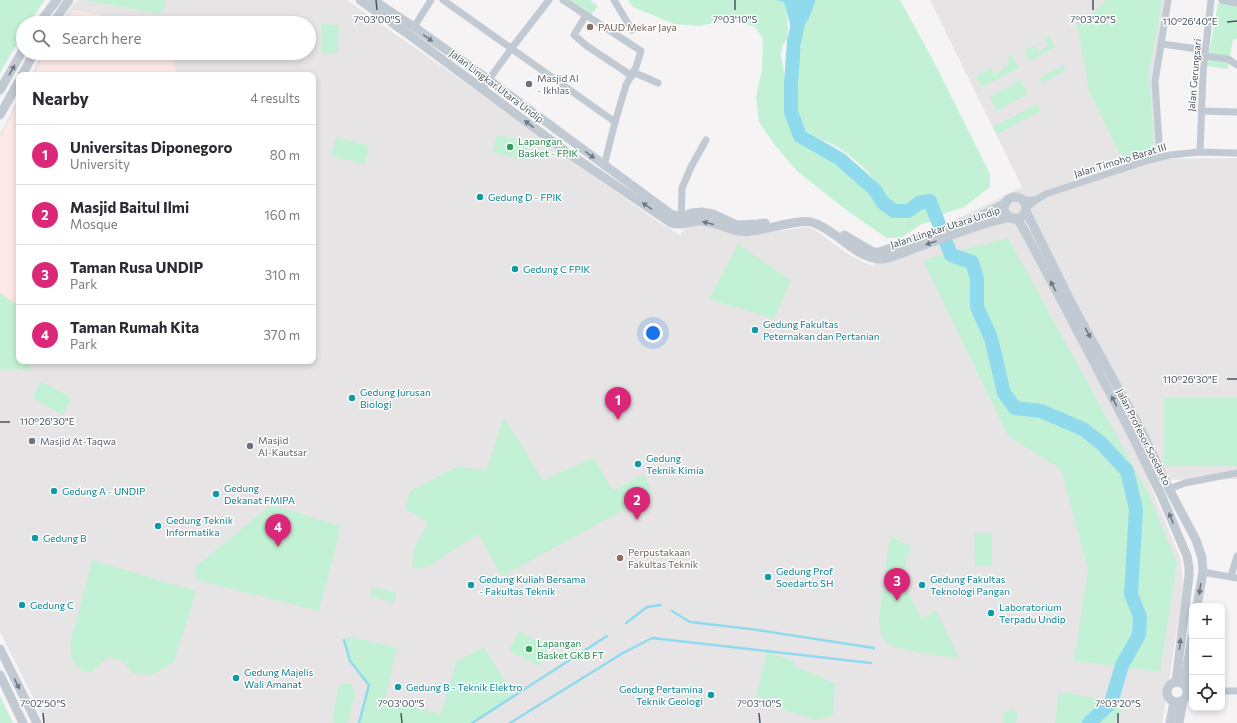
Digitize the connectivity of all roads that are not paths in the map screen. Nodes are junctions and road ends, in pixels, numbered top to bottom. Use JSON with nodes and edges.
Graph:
{"nodes":[{"id":1,"x":57,"y":0,"type":"edge"},
{"id":2,"x":69,"y":0,"type":"edge"},
{"id":3,"x":360,"y":0,"type":"edge"},
{"id":4,"x":373,"y":0,"type":"edge"},
{"id":5,"x":431,"y":0,"type":"edge"},
{"id":6,"x":443,"y":0,"type":"edge"},
{"id":7,"x":549,"y":0,"type":"edge"},
{"id":8,"x":563,"y":0,"type":"edge"},
{"id":9,"x":614,"y":0,"type":"edge"},
{"id":10,"x":1168,"y":0,"type":"edge"},
{"id":11,"x":1211,"y":0,"type":"edge"},
{"id":12,"x":1222,"y":0,"type":"edge"},
{"id":13,"x":1237,"y":3,"type":"edge"},
{"id":14,"x":586,"y":15,"type":"junction"},
{"id":15,"x":44,"y":16,"type":"edge"},
{"id":16,"x":57,"y":16,"type":"edge"},
{"id":17,"x":411,"y":30,"type":"junction"},
{"id":18,"x":632,"y":30,"type":"dead end"},
{"id":19,"x":1162,"y":44,"type":"junction"},
{"id":20,"x":511,"y":49,"type":"junction"},
{"id":21,"x":1205,"y":53,"type":"junction"},
{"id":22,"x":17,"y":60,"type":"edge"},
{"id":23,"x":30,"y":60,"type":"edge"},
{"id":24,"x":1237,"y":65,"type":"edge"},
{"id":25,"x":24,"y":72,"type":"edge"},
{"id":26,"x":633,"y":74,"type":"junction"},
{"id":27,"x":489,"y":80,"type":"junction"},
{"id":28,"x":658,"y":83,"type":"dead end"},
{"id":29,"x":16,"y":86,"type":"edge"},
{"id":30,"x":482,"y":89,"type":"junction"},
{"id":31,"x":0,"y":90,"type":"edge"},
{"id":32,"x":1200,"y":111,"type":"junction"},
{"id":33,"x":1237,"y":112,"type":"edge"},
{"id":34,"x":0,"y":115,"type":"edge"},
{"id":35,"x":615,"y":122,"type":"junction"},
{"id":36,"x":706,"y":140,"type":"dead end"},
{"id":37,"x":1200,"y":152,"type":"junction"},
{"id":38,"x":1237,"y":153,"type":"edge"},
{"id":39,"x":1160,"y":157,"type":"junction"},
{"id":40,"x":604,"y":166,"type":"junction"},
{"id":41,"x":1006,"y":203,"type":"junction"},
{"id":42,"x":1025,"y":206,"type":"junction"},
{"id":43,"x":1014,"y":218,"type":"junction"},
{"id":44,"x":681,"y":221,"type":"junction"},
{"id":45,"x":977,"y":222,"type":"junction"},
{"id":46,"x":1237,"y":473,"type":"edge"},
{"id":47,"x":1169,"y":489,"type":"junction"},
{"id":48,"x":1237,"y":556,"type":"edge"},
{"id":49,"x":1189,"y":568,"type":"junction"},
{"id":50,"x":1203,"y":572,"type":"junction"},
{"id":51,"x":1234,"y":577,"type":"edge"},
{"id":52,"x":1198,"y":603,"type":"edge"},
{"id":53,"x":1192,"y":639,"type":"edge"},
{"id":54,"x":0,"y":649,"type":"edge"},
{"id":55,"x":0,"y":675,"type":"edge"},
{"id":56,"x":1237,"y":690,"type":"edge"},
{"id":57,"x":1225,"y":692,"type":"edge"},
{"id":58,"x":1183,"y":693,"type":"edge"},
{"id":59,"x":24,"y":723,"type":"edge"},
{"id":60,"x":37,"y":723,"type":"edge"},
{"id":61,"x":1170,"y":723,"type":"edge"},
{"id":62,"x":1179,"y":723,"type":"edge"}],
"edges":[{"from":1,"to":15,"type":"street"},
{"from":2,"to":16,"type":"street"},
{"from":3,"to":17,"type":"street"},
{"from":4,"to":17,"type":"street"},
{"from":5,"to":17,"type":"street"},
{"from":6,"to":20,"type":"street"},
{"from":7,"to":20,"type":"street"},
{"from":8,"to":14,"type":"street"},
{"from":9,"to":18,"type":"street"},
{"from":10,"to":19,"type":"street"},
{"from":11,"to":21,"type":"street","name":"Jalan Gerungsari"},
{"from":12,"to":13,"type":"street"},
{"from":14,"to":26,"type":"street"},
{"from":14,"to":26,"type":"street"},
{"from":17,"to":27,"type":"street","one_way":true},
{"from":17,"to":30,"type":"street","name":"Jalan Lingkar Utara Undip"},
{"from":19,"to":21,"type":"street"},
{"from":19,"to":39,"type":"street"},
{"from":20,"to":27,"type":"street"},
{"from":20,"to":35,"type":"street"},
{"from":21,"to":24,"type":"street"},
{"from":21,"to":32,"type":"street","name":"Jalan Gerungsari"},
{"from":31,"to":22,"type":"street","one_way":true},
{"from":23,"to":25,"type":"street"},
{"from":26,"to":28,"type":"street"},
{"from":26,"to":35,"type":"street"},
{"from":27,"to":30,"type":"street"},
{"from":27,"to":40,"type":"street","one_way":true},
{"from":29,"to":34,"type":"street"},
{"from":44,"to":30,"type":"street","name":"Jalan Lingkar Utara Undip","one_way":true},
{"from":32,"to":33,"type":"street"},
{"from":32,"to":37,"type":"street","name":"Jalan Gerungsari"},
{"from":35,"to":40,"type":"street"},
{"from":36,"to":44,"type":"street"},
{"from":37,"to":38,"type":"street","name":"Jalan Timoho Barat III"},
{"from":37,"to":39,"type":"street","name":"Jalan Timoho Barat III"},
{"from":39,"to":42,"type":"street","name":"Jalan Timoho Barat III"},
{"from":40,"to":44,"type":"street"},
{"from":41,"to":42,"type":"street"},
{"from":41,"to":43,"type":"street"},
{"from":41,"to":45,"type":"street","name":"Jalan Lingkar Utara Undip"},
{"from":42,"to":43,"type":"street"},
{"from":42,"to":47,"type":"street","name":"Jalan Profesor Soedarto","one_way":true},
{"from":43,"to":45,"type":"street","name":"Jalan Lingkar Utara Undip"},
{"from":49,"to":43,"type":"street","name":"Jalan Profesor Soedarto","one_way":true},
{"from":44,"to":45,"type":"street","name":"Jalan Lingkar Utara Undip"},
{"from":46,"to":47,"type":"street"},
{"from":47,"to":50,"type":"street","name":"Jalan Profesor Soedarto"},
{"from":48,"to":51,"type":"street"},
{"from":49,"to":50,"type":"street"},
{"from":58,"to":49,"type":"street","name":"Jalan Profesor Soedarto","one_way":true},
{"from":50,"to":51,"type":"street"},
{"from":50,"to":52,"type":"street","name":"Jalan Profesor Soedarto","one_way":true},
{"from":53,"to":58,"type":"street","name":"Jalan Profesor Soedarto"},
{"from":54,"to":60,"type":"street","one_way":true},
{"from":55,"to":59,"type":"street"},
{"from":56,"to":57,"type":"street"},
{"from":58,"to":61,"type":"street","name":"Jalan Profesor Soedarto"},
{"from":58,"to":62,"type":"street","name":"Jalan Profesor Soedarto"}]}
